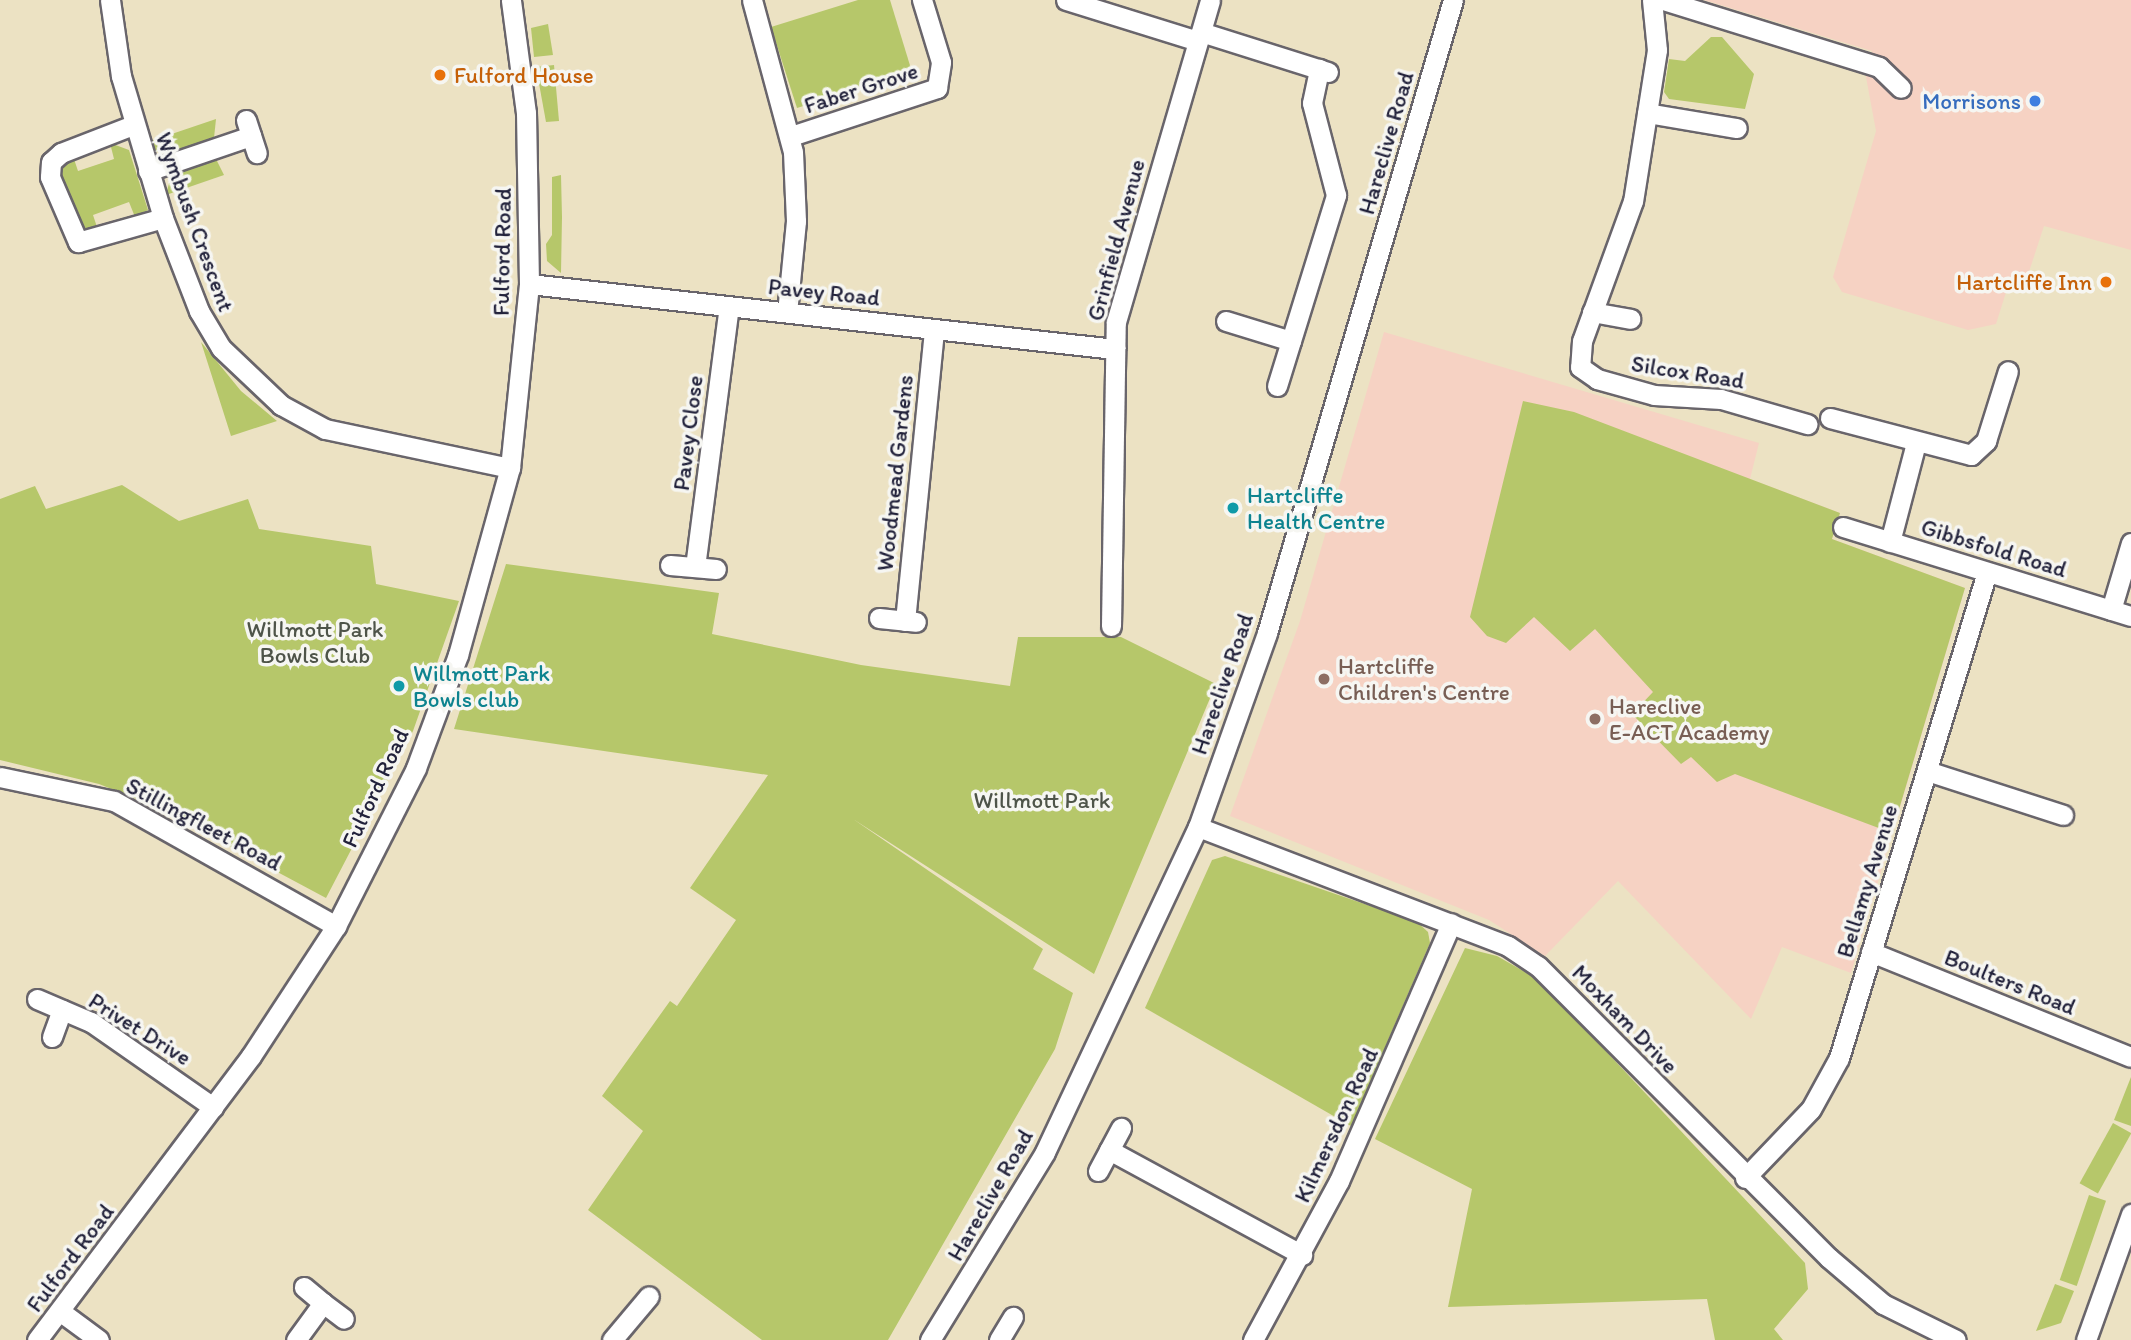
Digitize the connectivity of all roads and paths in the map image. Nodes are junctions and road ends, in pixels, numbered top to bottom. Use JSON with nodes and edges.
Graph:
{"nodes":[{"id":1,"x":110,"y":0,"type":"edge"},
{"id":2,"x":512,"y":0,"type":"edge"},
{"id":3,"x":922,"y":0,"type":"edge"},
{"id":4,"x":1066,"y":0,"type":"edge"},
{"id":5,"x":1210,"y":0,"type":"edge"},
{"id":6,"x":1453,"y":0,"type":"edge"},
{"id":7,"x":1651,"y":0,"type":"edge"},
{"id":8,"x":1663,"y":0,"type":"edge"},
{"id":9,"x":759,"y":2,"type":"edge"},
{"id":10,"x":1199,"y":37,"type":"junction"},
{"id":11,"x":1901,"y":88,"type":"dead end"},
{"id":12,"x":1647,"y":113,"type":"junction"},
{"id":13,"x":134,"y":125,"type":"junction"},
{"id":14,"x":1737,"y":128,"type":"dead end"},
{"id":15,"x":251,"y":136,"type":"dead end"},
{"id":16,"x":791,"y":136,"type":"junction"},
{"id":17,"x":148,"y":171,"type":"junction"},
{"id":18,"x":163,"y":218,"type":"junction"},
{"id":19,"x":528,"y":284,"type":"junction"},
{"id":20,"x":729,"y":306,"type":"junction"},
{"id":21,"x":787,"y":312,"type":"junction"},
{"id":22,"x":1592,"y":312,"type":"junction"},
{"id":23,"x":1630,"y":319,"type":"dead end"},
{"id":24,"x":1226,"y":321,"type":"dead end"},
{"id":25,"x":934,"y":329,"type":"junction"},
{"id":26,"x":1291,"y":341,"type":"junction"},
{"id":27,"x":1115,"y":349,"type":"junction"},
{"id":28,"x":2008,"y":371,"type":"dead end"},
{"id":29,"x":1277,"y":386,"type":"dead end"},
{"id":30,"x":1830,"y":418,"type":"dead end"},
{"id":31,"x":1807,"y":424,"type":"dead end"},
{"id":32,"x":1916,"y":443,"type":"junction"},
{"id":33,"x":510,"y":468,"type":"junction"},
{"id":34,"x":1843,"y":527,"type":"dead end"},
{"id":35,"x":1891,"y":542,"type":"junction"},
{"id":36,"x":2131,"y":543,"type":"edge"},
{"id":37,"x":670,"y":565,"type":"dead end"},
{"id":38,"x":695,"y":567,"type":"junction"},
{"id":39,"x":716,"y":569,"type":"dead end"},
{"id":40,"x":1987,"y":572,"type":"junction"},
{"id":41,"x":2111,"y":610,"type":"junction"},
{"id":42,"x":2131,"y":616,"type":"edge"},
{"id":43,"x":879,"y":618,"type":"dead end"},
{"id":44,"x":1111,"y":626,"type":"dead end"},
{"id":45,"x":1927,"y":771,"type":"junction"},
{"id":46,"x":0,"y":777,"type":"edge"},
{"id":47,"x":2063,"y":815,"type":"dead end"},
{"id":48,"x":1198,"y":827,"type":"junction"},
{"id":49,"x":1451,"y":923,"type":"junction"},
{"id":50,"x":336,"y":926,"type":"junction"},
{"id":51,"x":1871,"y":952,"type":"junction"},
{"id":52,"x":37,"y":999,"type":"dead end"},
{"id":53,"x":62,"y":1010,"type":"junction"},
{"id":54,"x":52,"y":1037,"type":"dead end"},
{"id":55,"x":2131,"y":1057,"type":"edge"},
{"id":56,"x":213,"y":1107,"type":"junction"},
{"id":57,"x":1121,"y":1128,"type":"dead end"},
{"id":58,"x":1109,"y":1150,"type":"junction"},
{"id":59,"x":1098,"y":1171,"type":"dead end"},
{"id":60,"x":1745,"y":1178,"type":"junction"},
{"id":61,"x":2131,"y":1214,"type":"edge"},
{"id":62,"x":1302,"y":1255,"type":"junction"},
{"id":63,"x":304,"y":1287,"type":"dead end"},
{"id":64,"x":649,"y":1296,"type":"dead end"},
{"id":65,"x":323,"y":1303,"type":"junction"},
{"id":66,"x":61,"y":1312,"type":"junction"},
{"id":67,"x":1013,"y":1317,"type":"dead end"},
{"id":68,"x":344,"y":1319,"type":"dead end"},
{"id":69,"x":37,"y":1340,"type":"edge"},
{"id":70,"x":99,"y":1340,"type":"edge"},
{"id":71,"x":296,"y":1340,"type":"edge"},
{"id":72,"x":612,"y":1340,"type":"edge"},
{"id":73,"x":930,"y":1340,"type":"edge"},
{"id":74,"x":1000,"y":1340,"type":"edge"},
{"id":75,"x":1253,"y":1340,"type":"edge"},
{"id":76,"x":1956,"y":1340,"type":"edge"},
{"id":77,"x":2086,"y":1340,"type":"edge"}],
"edges":[{"from":1,"to":13,"type":"street","name":"Wymbush Crescent"},
{"from":2,"to":19,"type":"street","name":"Fulford Road"},
{"from":3,"to":16,"type":"street","name":"Faber Grove"},
{"from":4,"to":10,"type":"street"},
{"from":5,"to":10,"type":"street","name":"Grinfield Avenue"},
{"from":6,"to":48,"type":"street","name":"Hareclive Road"},
{"from":7,"to":12,"type":"street","name":"Silcox Road"},
{"from":8,"to":11,"type":"street"},
{"from":9,"to":16,"type":"street"},
{"from":10,"to":26,"type":"street"},
{"from":10,"to":27,"type":"street","name":"Grinfield Avenue"},
{"from":12,"to":14,"type":"street"},
{"from":12,"to":22,"type":"street","name":"Silcox Road"},
{"from":13,"to":17,"type":"street","name":"Wymbush Crescent"},
{"from":13,"to":18,"type":"street"},
{"from":15,"to":17,"type":"street"},
{"from":16,"to":21,"type":"street"},
{"from":17,"to":18,"type":"street","name":"Wymbush Crescent"},
{"from":18,"to":33,"type":"street","name":"Wymbush Crescent"},
{"from":19,"to":20,"type":"street","name":"Pavey Road"},
{"from":19,"to":33,"type":"street","name":"Fulford Road"},
{"from":20,"to":21,"type":"street","name":"Pavey Road"},
{"from":20,"to":38,"type":"street","name":"Pavey Close"},
{"from":21,"to":25,"type":"street","name":"Pavey Road"},
{"from":22,"to":23,"type":"street","name":"Silcox Road"},
{"from":22,"to":31,"type":"street","name":"Silcox Road"},
{"from":24,"to":26,"type":"street"},
{"from":25,"to":27,"type":"street","name":"Pavey Road"},
{"from":25,"to":43,"type":"street","name":"Woodmead Gardens"},
{"from":26,"to":29,"type":"street"},
{"from":27,"to":44,"type":"street","name":"Grinfield Avenue"},
{"from":28,"to":32,"type":"street"},
{"from":30,"to":32,"type":"street"},
{"from":32,"to":35,"type":"street"},
{"from":33,"to":50,"type":"street","name":"Fulford Road"},
{"from":34,"to":35,"type":"street","name":"Gibbsfold Road"},
{"from":35,"to":40,"type":"street","name":"Gibbsfold Road"},
{"from":36,"to":41,"type":"street"},
{"from":37,"to":38,"type":"street"},
{"from":38,"to":39,"type":"street"},
{"from":40,"to":41,"type":"street","name":"Gibbsfold Road"},
{"from":40,"to":45,"type":"street","name":"Bellamy Avenue"},
{"from":41,"to":42,"type":"street","name":"Gibbsfold Road"},
{"from":45,"to":47,"type":"street"},
{"from":45,"to":51,"type":"street","name":"Bellamy Avenue"},
{"from":46,"to":50,"type":"street","name":"Stillingfleet Road"},
{"from":48,"to":49,"type":"street","name":"Moxham Drive"},
{"from":48,"to":73,"type":"street","name":"Hareclive Road"},
{"from":49,"to":60,"type":"street","name":"Moxham Drive"},
{"from":49,"to":62,"type":"street","name":"Kilmersdon Road"},
{"from":50,"to":56,"type":"street","name":"Fulford Road"},
{"from":51,"to":55,"type":"street","name":"Boulters Road"},
{"from":51,"to":60,"type":"street","name":"Bellamy Avenue"},
{"from":52,"to":53,"type":"street","name":"Privet Drive"},
{"from":53,"to":54,"type":"street"},
{"from":53,"to":56,"type":"street","name":"Privet Drive"},
{"from":56,"to":66,"type":"street","name":"Fulford Road"},
{"from":57,"to":58,"type":"street"},
{"from":58,"to":59,"type":"street"},
{"from":58,"to":62,"type":"street"},
{"from":60,"to":76,"type":"street","name":"Moxham Drive"},
{"from":61,"to":77,"type":"street"},
{"from":62,"to":75,"type":"street","name":"Kilmersdon Road"},
{"from":63,"to":65,"type":"street"},
{"from":64,"to":72,"type":"street"},
{"from":65,"to":68,"type":"street"},
{"from":65,"to":71,"type":"street"},
{"from":66,"to":69,"type":"street","name":"Fulford Road"},
{"from":66,"to":70,"type":"street"},
{"from":67,"to":74,"type":"street"}]}
